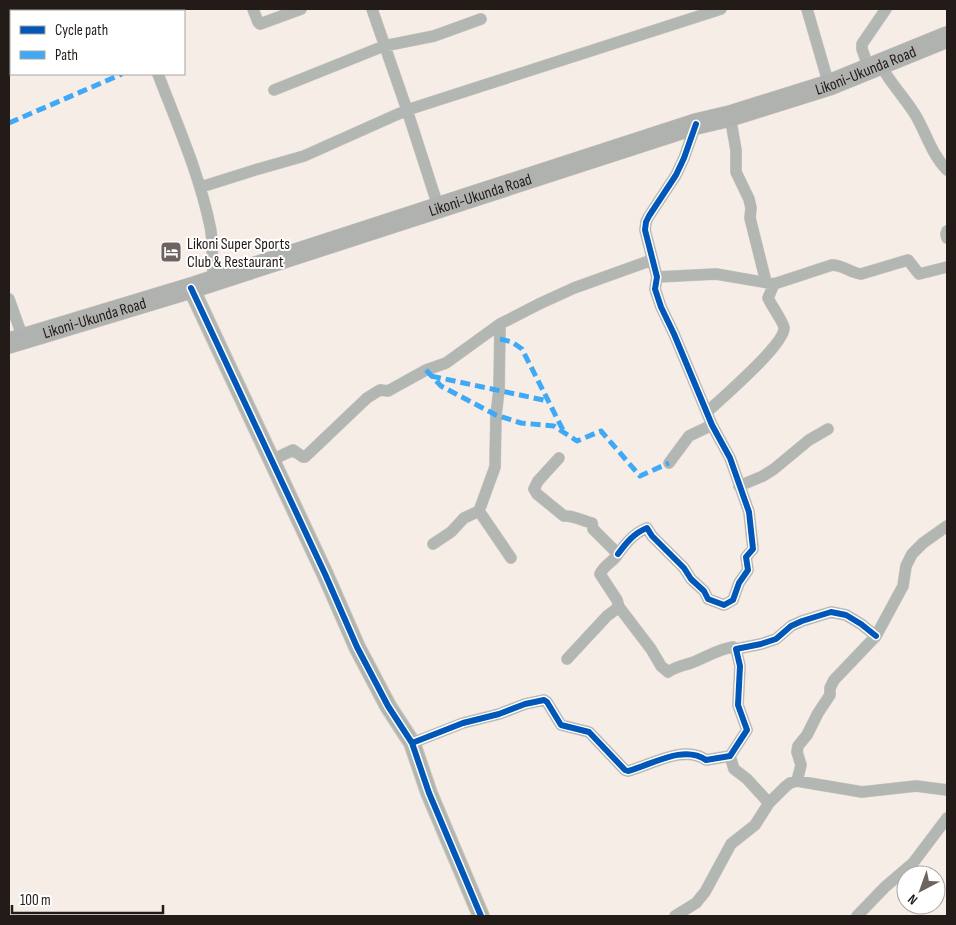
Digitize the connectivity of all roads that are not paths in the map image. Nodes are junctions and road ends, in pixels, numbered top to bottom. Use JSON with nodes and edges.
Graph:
{"nodes":[{"id":1,"x":253,"y":9,"type":"edge"},
{"id":2,"x":301,"y":9,"type":"edge"},
{"id":3,"x":372,"y":9,"type":"edge"},
{"id":4,"x":721,"y":9,"type":"edge"},
{"id":5,"x":807,"y":9,"type":"edge"},
{"id":6,"x":886,"y":9,"type":"edge"},
{"id":7,"x":481,"y":19,"type":"dead end"},
{"id":8,"x":947,"y":37,"type":"edge"},
{"id":9,"x":384,"y":46,"type":"junction"},
{"id":10,"x":875,"y":67,"type":"junction"},
{"id":11,"x":158,"y":75,"type":"edge"},
{"id":12,"x":829,"y":85,"type":"junction"},
{"id":13,"x":274,"y":90,"type":"dead end"},
{"id":14,"x":407,"y":110,"type":"junction"},
{"id":15,"x":730,"y":116,"type":"junction"},
{"id":16,"x":696,"y":124,"type":"junction"},
{"id":17,"x":947,"y":170,"type":"edge"},
{"id":18,"x":201,"y":187,"type":"junction"},
{"id":19,"x":439,"y":209,"type":"junction"},
{"id":20,"x":947,"y":232,"type":"edge"},
{"id":21,"x":947,"y":238,"type":"edge"},
{"id":22,"x":652,"y":260,"type":"junction"},
{"id":23,"x":947,"y":267,"type":"edge"},
{"id":24,"x":657,"y":277,"type":"junction"},
{"id":25,"x":214,"y":279,"type":"junction"},
{"id":26,"x":770,"y":283,"type":"junction"},
{"id":27,"x":191,"y":288,"type":"junction"},
{"id":28,"x":9,"y":299,"type":"edge"},
{"id":29,"x":500,"y":324,"type":"junction"},
{"id":30,"x":16,"y":340,"type":"edge"},
{"id":31,"x":707,"y":412,"type":"junction"},
{"id":32,"x":712,"y":425,"type":"junction"},
{"id":33,"x":828,"y":429,"type":"dead end"},
{"id":34,"x":559,"y":458,"type":"dead end"},
{"id":35,"x":272,"y":460,"type":"junction"},
{"id":36,"x":669,"y":463,"type":"dead end"},
{"id":37,"x":739,"y":486,"type":"junction"},
{"id":38,"x":479,"y":511,"type":"junction"},
{"id":39,"x":947,"y":526,"type":"edge"},
{"id":40,"x":434,"y":544,"type":"dead end"},
{"id":41,"x":618,"y":554,"type":"junction"},
{"id":42,"x":511,"y":558,"type":"dead end"},
{"id":43,"x":619,"y":607,"type":"junction"},
{"id":44,"x":876,"y":636,"type":"junction"},
{"id":45,"x":736,"y":649,"type":"junction"},
{"id":46,"x":567,"y":659,"type":"dead end"},
{"id":47,"x":412,"y":743,"type":"junction"},
{"id":48,"x":730,"y":756,"type":"junction"},
{"id":49,"x":797,"y":781,"type":"junction"},
{"id":50,"x":947,"y":790,"type":"edge"},
{"id":51,"x":769,"y":803,"type":"junction"},
{"id":52,"x":947,"y":818,"type":"edge"},
{"id":53,"x":481,"y":916,"type":"edge"},
{"id":54,"x":675,"y":916,"type":"edge"},
{"id":55,"x":857,"y":916,"type":"edge"}],
"edges":[{"from":1,"to":2,"type":"street"},
{"from":3,"to":9,"type":"street"},
{"from":4,"to":14,"type":"street"},
{"from":5,"to":12,"type":"street"},
{"from":6,"to":10,"type":"street"},
{"from":7,"to":9,"type":"street"},
{"from":8,"to":10,"type":"highway","name":"Likoni-Ukunda Road"},
{"from":9,"to":13,"type":"street"},
{"from":9,"to":14,"type":"street"},
{"from":10,"to":12,"type":"highway","name":"Likoni-Ukunda Road"},
{"from":10,"to":17,"type":"street"},
{"from":11,"to":18,"type":"street"},
{"from":12,"to":15,"type":"highway","name":"Likoni-Ukunda Road"},
{"from":14,"to":18,"type":"street"},
{"from":14,"to":19,"type":"street"},
{"from":15,"to":16,"type":"highway","name":"Likoni-Ukunda Road"},
{"from":15,"to":26,"type":"street"},
{"from":16,"to":19,"type":"highway","name":"Likoni-Ukunda Road"},
{"from":16,"to":22,"type":"street"},
{"from":18,"to":25,"type":"street"},
{"from":19,"to":25,"type":"highway","name":"Likoni-Ukunda Road"},
{"from":20,"to":21,"type":"street"},
{"from":22,"to":24,"type":"street"},
{"from":22,"to":29,"type":"street"},
{"from":23,"to":26,"type":"street"},
{"from":24,"to":26,"type":"street"},
{"from":24,"to":31,"type":"street"},
{"from":25,"to":27,"type":"highway","name":"Likoni-Ukunda Road"},
{"from":26,"to":31,"type":"street"},
{"from":27,"to":30,"type":"highway","name":"Likoni-Ukunda Road"},
{"from":27,"to":35,"type":"street"},
{"from":28,"to":30,"type":"street"},
{"from":29,"to":35,"type":"street"},
{"from":29,"to":38,"type":"street"},
{"from":31,"to":32,"type":"street"},
{"from":32,"to":36,"type":"street"},
{"from":32,"to":37,"type":"street"},
{"from":33,"to":37,"type":"street"},
{"from":34,"to":41,"type":"street"},
{"from":35,"to":47,"type":"street"},
{"from":37,"to":41,"type":"street"},
{"from":38,"to":40,"type":"street"},
{"from":38,"to":42,"type":"street"},
{"from":39,"to":44,"type":"street"},
{"from":41,"to":43,"type":"street"},
{"from":43,"to":45,"type":"street"},
{"from":43,"to":46,"type":"street"},
{"from":44,"to":45,"type":"street"},
{"from":44,"to":49,"type":"street"},
{"from":45,"to":48,"type":"street"},
{"from":47,"to":48,"type":"street"},
{"from":47,"to":53,"type":"street"},
{"from":48,"to":51,"type":"street"},
{"from":49,"to":50,"type":"street"},
{"from":49,"to":51,"type":"street"},
{"from":51,"to":54,"type":"street"},
{"from":52,"to":55,"type":"street"}]}
